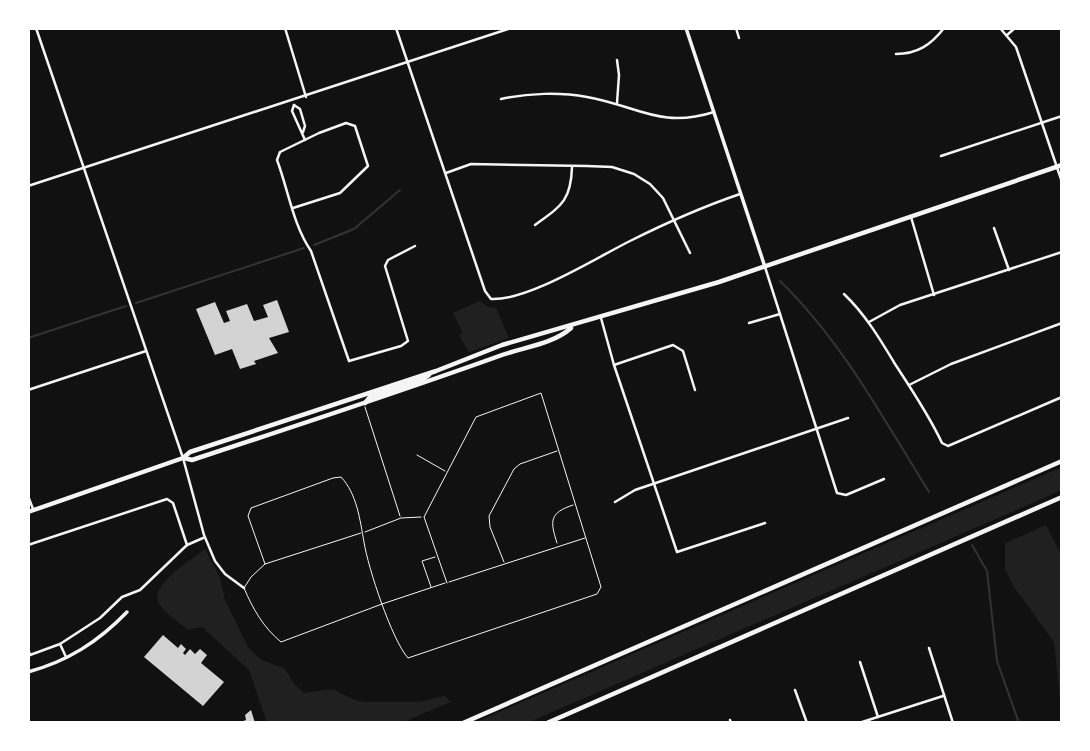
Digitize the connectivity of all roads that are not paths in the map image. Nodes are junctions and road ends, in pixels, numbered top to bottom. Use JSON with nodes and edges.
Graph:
{"nodes":[{"id":1,"x":36,"y":28,"type":"edge"},
{"id":2,"x":285,"y":28,"type":"edge"},
{"id":3,"x":396,"y":28,"type":"edge"},
{"id":4,"x":511,"y":28,"type":"edge"},
{"id":5,"x":686,"y":28,"type":"edge"},
{"id":6,"x":736,"y":28,"type":"edge"},
{"id":7,"x":944,"y":28,"type":"edge"},
{"id":8,"x":1000,"y":28,"type":"edge"},
{"id":9,"x":1015,"y":28,"type":"edge"},
{"id":10,"x":1007,"y":35,"type":"junction"},
{"id":11,"x":739,"y":38,"type":"dead end"},
{"id":12,"x":896,"y":54,"type":"dead end"},
{"id":13,"x":617,"y":60,"type":"dead end"},
{"id":14,"x":409,"y":62,"type":"junction"},
{"id":15,"x":306,"y":97,"type":"junction"},
{"id":16,"x":501,"y":99,"type":"dead end"},
{"id":17,"x":293,"y":103,"type":"junction"},
{"id":18,"x":617,"y":103,"type":"junction"},
{"id":19,"x":714,"y":112,"type":"junction"},
{"id":20,"x":1062,"y":116,"type":"edge"},
{"id":21,"x":303,"y":118,"type":"junction"},
{"id":22,"x":295,"y":121,"type":"junction"},
{"id":23,"x":1042,"y":121,"type":"junction"},
{"id":24,"x":303,"y":132,"type":"junction"},
{"id":25,"x":305,"y":140,"type":"junction"},
{"id":26,"x":941,"y":156,"type":"dead end"},
{"id":27,"x":1060,"y":166,"type":"edge"},
{"id":28,"x":572,"y":167,"type":"junction"},
{"id":29,"x":85,"y":168,"type":"junction"},
{"id":30,"x":446,"y":173,"type":"junction"},
{"id":31,"x":1062,"y":183,"type":"edge"},
{"id":32,"x":28,"y":186,"type":"edge"},
{"id":33,"x":741,"y":193,"type":"junction"},
{"id":34,"x":293,"y":208,"type":"junction"},
{"id":35,"x":911,"y":216,"type":"junction"},
{"id":36,"x":673,"y":220,"type":"junction"},
{"id":37,"x":535,"y":225,"type":"dead end"},
{"id":38,"x":994,"y":228,"type":"dead end"},
{"id":39,"x":415,"y":246,"type":"dead end"},
{"id":40,"x":1062,"y":252,"type":"edge"},
{"id":41,"x":690,"y":253,"type":"dead end"},
{"id":42,"x":765,"y":267,"type":"junction"},
{"id":43,"x":1009,"y":270,"type":"junction"},
{"id":44,"x":844,"y":294,"type":"dead end"},
{"id":45,"x":934,"y":295,"type":"junction"},
{"id":46,"x":780,"y":314,"type":"junction"},
{"id":47,"x":600,"y":317,"type":"junction"},
{"id":48,"x":869,"y":322,"type":"junction"},
{"id":49,"x":1062,"y":323,"type":"edge"},
{"id":50,"x":749,"y":324,"type":"dead end"},
{"id":51,"x":573,"y":326,"type":"junction"},
{"id":52,"x":146,"y":351,"type":"junction"},
{"id":53,"x":614,"y":365,"type":"junction"},
{"id":54,"x":436,"y":371,"type":"junction"},
{"id":55,"x":909,"y":385,"type":"junction"},
{"id":56,"x":28,"y":390,"type":"edge"},
{"id":57,"x":695,"y":390,"type":"dead end"},
{"id":58,"x":1062,"y":397,"type":"edge"},
{"id":59,"x":364,"y":404,"type":"junction"},
{"id":60,"x":848,"y":418,"type":"dead end"},
{"id":61,"x":816,"y":429,"type":"junction"},
{"id":62,"x":559,"y":450,"type":"junction"},
{"id":63,"x":417,"y":455,"type":"dead end"},
{"id":64,"x":183,"y":458,"type":"junction"},
{"id":65,"x":1062,"y":461,"type":"edge"},
{"id":66,"x":446,"y":471,"type":"junction"},
{"id":67,"x":884,"y":479,"type":"dead end"},
{"id":68,"x":653,"y":484,"type":"junction"},
{"id":69,"x":28,"y":496,"type":"edge"},
{"id":70,"x":1062,"y":497,"type":"edge"},
{"id":71,"x":615,"y":502,"type":"dead end"},
{"id":72,"x":575,"y":504,"type":"junction"},
{"id":73,"x":31,"y":511,"type":"edge"},
{"id":74,"x":424,"y":517,"type":"junction"},
{"id":75,"x":401,"y":518,"type":"junction"},
{"id":76,"x":765,"y":523,"type":"dead end"},
{"id":77,"x":363,"y":532,"type":"junction"},
{"id":78,"x":205,"y":537,"type":"junction"},
{"id":79,"x":586,"y":537,"type":"junction"},
{"id":80,"x":28,"y":545,"type":"edge"},
{"id":81,"x":187,"y":545,"type":"junction"},
{"id":82,"x":558,"y":546,"type":"junction"},
{"id":83,"x":437,"y":556,"type":"junction"},
{"id":84,"x":265,"y":564,"type":"junction"},
{"id":85,"x":505,"y":564,"type":"junction"},
{"id":86,"x":447,"y":583,"type":"junction"},
{"id":87,"x":244,"y":588,"type":"junction"},
{"id":88,"x":431,"y":588,"type":"junction"},
{"id":89,"x":382,"y":604,"type":"junction"},
{"id":90,"x":127,"y":612,"type":"dead end"},
{"id":91,"x":60,"y":644,"type":"junction"},
{"id":92,"x":929,"y":648,"type":"dead end"},
{"id":93,"x":28,"y":649,"type":"edge"},
{"id":94,"x":29,"y":655,"type":"edge"},
{"id":95,"x":66,"y":658,"type":"junction"},
{"id":96,"x":860,"y":662,"type":"dead end"},
{"id":97,"x":28,"y":672,"type":"edge"},
{"id":98,"x":795,"y":690,"type":"dead end"},
{"id":99,"x":943,"y":696,"type":"junction"},
{"id":100,"x":878,"y":717,"type":"junction"},
{"id":101,"x":463,"y":723,"type":"edge"},
{"id":102,"x":547,"y":723,"type":"edge"},
{"id":103,"x":807,"y":723,"type":"edge"},
{"id":104,"x":859,"y":723,"type":"edge"},
{"id":105,"x":953,"y":723,"type":"edge"}],
"edges":[{"from":1,"to":29,"type":"street"},
{"from":2,"to":15,"type":"street"},
{"from":3,"to":14,"type":"street"},
{"from":4,"to":14,"type":"street"},
{"from":5,"to":19,"type":"street"},
{"from":6,"to":11,"type":"street"},
{"from":7,"to":12,"type":"street"},
{"from":8,"to":10,"type":"street"},
{"from":9,"to":10,"type":"street"},
{"from":10,"to":23,"type":"street"},
{"from":13,"to":18,"type":"street"},
{"from":14,"to":15,"type":"street"},
{"from":14,"to":30,"type":"street"},
{"from":15,"to":17,"type":"street"},
{"from":16,"to":18,"type":"street"},
{"from":17,"to":21,"type":"street"},
{"from":17,"to":22,"type":"street"},
{"from":17,"to":29,"type":"street"},
{"from":18,"to":19,"type":"street"},
{"from":19,"to":33,"type":"street"},
{"from":20,"to":23,"type":"street"},
{"from":21,"to":22,"type":"street"},
{"from":21,"to":24,"type":"street"},
{"from":22,"to":24,"type":"street"},
{"from":23,"to":26,"type":"street"},
{"from":23,"to":27,"type":"street"},
{"from":24,"to":25,"type":"street"},
{"from":25,"to":34,"type":"street"},
{"from":25,"to":34,"type":"street"},
{"from":27,"to":31,"type":"street"},
{"from":27,"to":35,"type":"main road"},
{"from":28,"to":30,"type":"street"},
{"from":28,"to":36,"type":"street"},
{"from":28,"to":37,"type":"street"},
{"from":29,"to":32,"type":"street"},
{"from":29,"to":52,"type":"street"},
{"from":30,"to":36,"type":"street"},
{"from":33,"to":36,"type":"street"},
{"from":33,"to":42,"type":"street"},
{"from":34,"to":39,"type":"street"},
{"from":35,"to":42,"type":"main road"},
{"from":35,"to":45,"type":"street"},
{"from":36,"to":41,"type":"street"},
{"from":38,"to":43,"type":"street"},
{"from":40,"to":43,"type":"street"},
{"from":42,"to":46,"type":"street"},
{"from":42,"to":47,"type":"main road"},
{"from":43,"to":45,"type":"street"},
{"from":44,"to":48,"type":"street"},
{"from":45,"to":48,"type":"street"},
{"from":46,"to":50,"type":"street"},
{"from":46,"to":61,"type":"street"},
{"from":47,"to":51,"type":"main road"},
{"from":47,"to":53,"type":"street"},
{"from":48,"to":55,"type":"street"},
{"from":49,"to":55,"type":"street"},
{"from":51,"to":54,"type":"main road"},
{"from":51,"to":59,"type":"main road"},
{"from":52,"to":56,"type":"street"},
{"from":52,"to":64,"type":"street"},
{"from":53,"to":57,"type":"street"},
{"from":53,"to":68,"type":"street"},
{"from":54,"to":59,"type":"main road"},
{"from":54,"to":64,"type":"main road"},
{"from":55,"to":58,"type":"street"},
{"from":59,"to":64,"type":"main road"},
{"from":59,"to":75,"type":"lane"},
{"from":60,"to":61,"type":"street"},
{"from":61,"to":67,"type":"street"},
{"from":61,"to":68,"type":"street"},
{"from":62,"to":66,"type":"lane"},
{"from":62,"to":72,"type":"lane"},
{"from":62,"to":85,"type":"lane"},
{"from":63,"to":66,"type":"lane"},
{"from":64,"to":73,"type":"main road"},
{"from":64,"to":78,"type":"street"},
{"from":65,"to":101,"type":"main road"},
{"from":66,"to":74,"type":"lane"},
{"from":68,"to":71,"type":"street"},
{"from":68,"to":76,"type":"street"},
{"from":69,"to":73,"type":"street"},
{"from":70,"to":102,"type":"main road"},
{"from":72,"to":79,"type":"lane"},
{"from":72,"to":82,"type":"lane"},
{"from":74,"to":75,"type":"lane"},
{"from":74,"to":83,"type":"lane"},
{"from":75,"to":77,"type":"lane"},
{"from":77,"to":84,"type":"lane"},
{"from":77,"to":84,"type":"lane"},
{"from":77,"to":89,"type":"lane"},
{"from":78,"to":81,"type":"street"},
{"from":78,"to":87,"type":"street"},
{"from":79,"to":82,"type":"lane"},
{"from":79,"to":89,"type":"lane"},
{"from":80,"to":81,"type":"street"},
{"from":81,"to":91,"type":"street"},
{"from":82,"to":85,"type":"lane"},
{"from":83,"to":86,"type":"lane"},
{"from":83,"to":88,"type":"lane"},
{"from":84,"to":87,"type":"lane"},
{"from":85,"to":86,"type":"lane"},
{"from":86,"to":88,"type":"lane"},
{"from":87,"to":89,"type":"lane"},
{"from":88,"to":89,"type":"lane"},
{"from":90,"to":95,"type":"street"},
{"from":91,"to":94,"type":"street"},
{"from":91,"to":95,"type":"street"},
{"from":92,"to":99,"type":"street"},
{"from":93,"to":94,"type":"street"},
{"from":95,"to":97,"type":"street"},
{"from":96,"to":100,"type":"street"},
{"from":98,"to":103,"type":"street"},
{"from":99,"to":100,"type":"street"},
{"from":99,"to":105,"type":"street"},
{"from":100,"to":104,"type":"street"}]}
